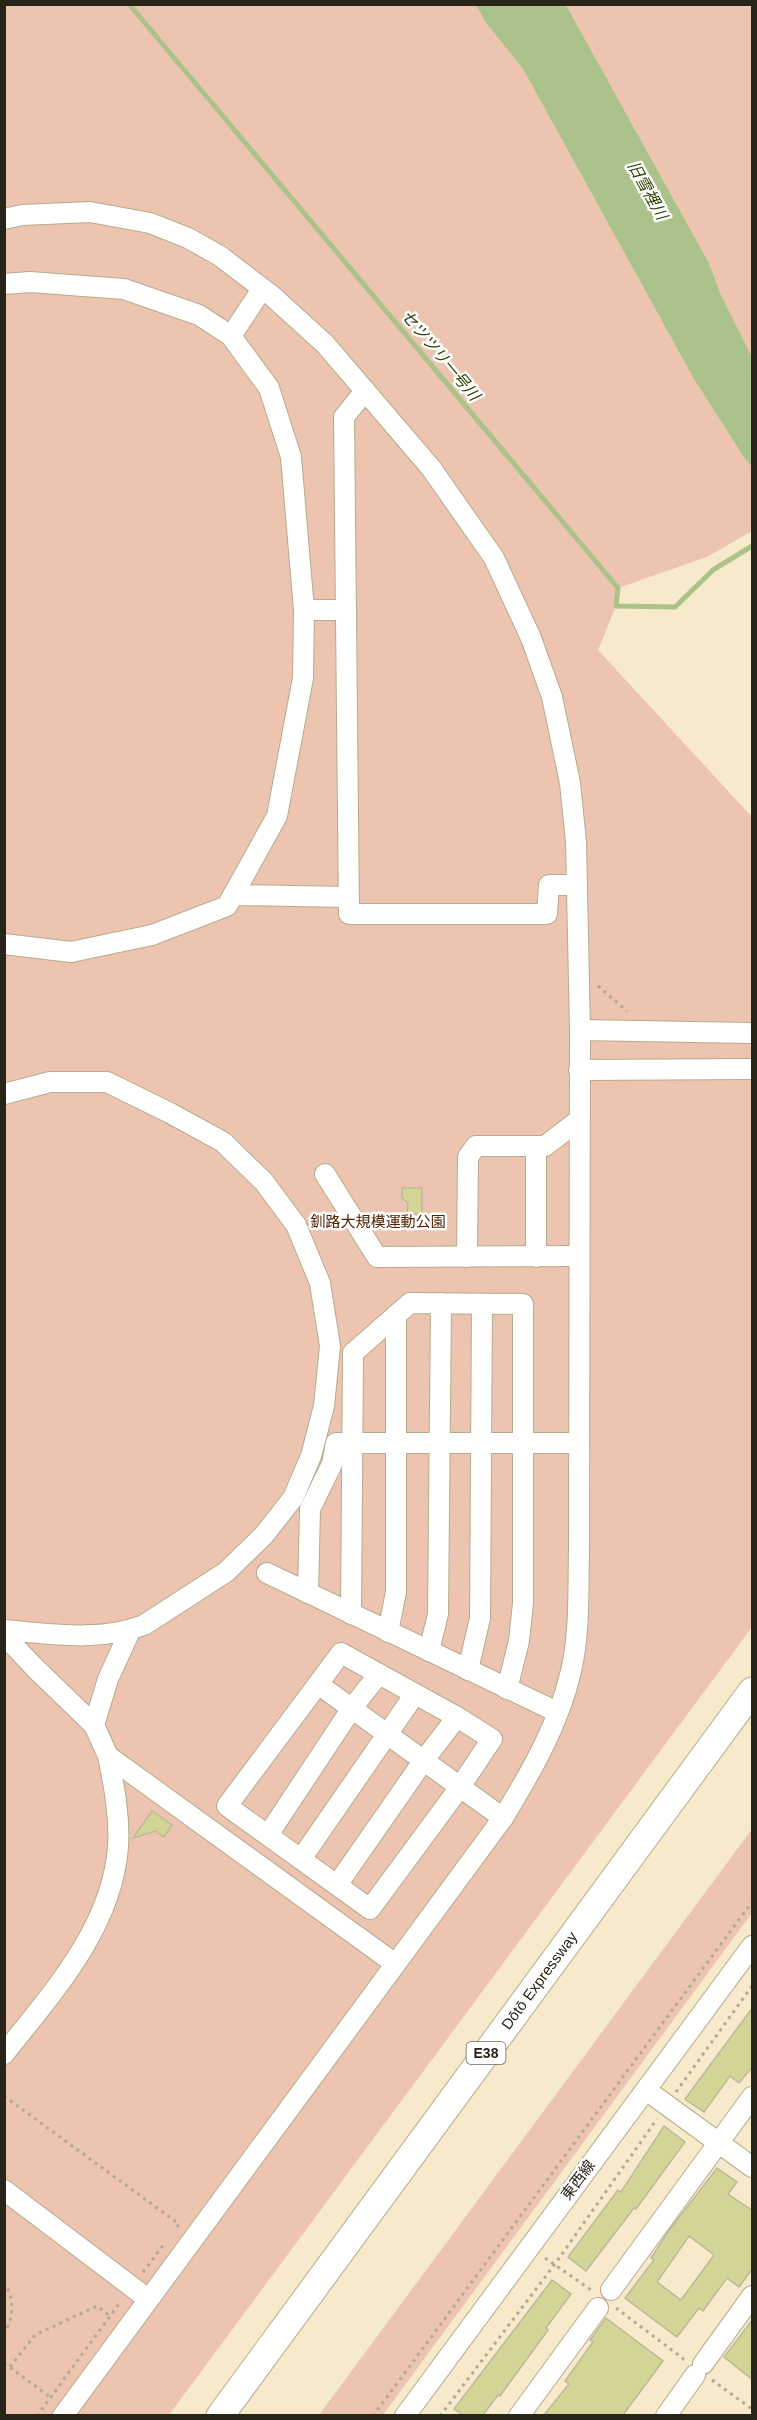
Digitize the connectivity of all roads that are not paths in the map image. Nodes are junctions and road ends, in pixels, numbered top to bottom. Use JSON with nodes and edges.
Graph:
{"nodes":[{"id":1,"x":4,"y":219,"type":"edge"},
{"id":2,"x":4,"y":284,"type":"edge"},
{"id":3,"x":262,"y":289,"type":"junction"},
{"id":4,"x":231,"y":336,"type":"junction"},
{"id":5,"x":365,"y":391,"type":"junction"},
{"id":6,"x":304,"y":610,"type":"junction"},
{"id":7,"x":346,"y":610,"type":"junction"},
{"id":8,"x":577,"y":885,"type":"junction"},
{"id":9,"x":233,"y":895,"type":"junction"},
{"id":10,"x":349,"y":897,"type":"junction"},
{"id":11,"x":4,"y":944,"type":"edge"},
{"id":12,"x":580,"y":1030,"type":"junction"},
{"id":13,"x":753,"y":1033,"type":"edge"},
{"id":14,"x":753,"y":1069,"type":"edge"},
{"id":15,"x":579,"y":1070,"type":"junction"},
{"id":16,"x":4,"y":1094,"type":"edge"},
{"id":17,"x":579,"y":1120,"type":"junction"},
{"id":18,"x":536,"y":1146,"type":"junction"},
{"id":19,"x":325,"y":1174,"type":"dead end"},
{"id":20,"x":579,"y":1256,"type":"junction"},
{"id":21,"x":467,"y":1257,"type":"junction"},
{"id":22,"x":536,"y":1257,"type":"junction"},
{"id":23,"x":441,"y":1303,"type":"junction"},
{"id":24,"x":482,"y":1304,"type":"junction"},
{"id":25,"x":396,"y":1315,"type":"junction"},
{"id":26,"x":397,"y":1443,"type":"junction"},
{"id":27,"x":439,"y":1443,"type":"junction"},
{"id":28,"x":482,"y":1443,"type":"junction"},
{"id":29,"x":524,"y":1443,"type":"junction"},
{"id":30,"x":579,"y":1443,"type":"junction"},
{"id":31,"x":352,"y":1444,"type":"junction"},
{"id":32,"x":267,"y":1573,"type":"dead end"},
{"id":33,"x":308,"y":1593,"type":"junction"},
{"id":34,"x":351,"y":1614,"type":"junction"},
{"id":35,"x":4,"y":1630,"type":"edge"},
{"id":36,"x":129,"y":1631,"type":"junction"},
{"id":37,"x":388,"y":1632,"type":"junction"},
{"id":38,"x":4,"y":1635,"type":"edge"},
{"id":39,"x":429,"y":1651,"type":"junction"},
{"id":40,"x":4,"y":1654,"type":"edge"},
{"id":41,"x":34,"y":1668,"type":"junction"},
{"id":42,"x":468,"y":1670,"type":"junction"},
{"id":43,"x":379,"y":1674,"type":"junction"},
{"id":44,"x":753,"y":1676,"type":"edge"},
{"id":45,"x":318,"y":1684,"type":"junction"},
{"id":46,"x":507,"y":1689,"type":"junction"},
{"id":47,"x":753,"y":1691,"type":"edge"},
{"id":48,"x":415,"y":1694,"type":"junction"},
{"id":49,"x":352,"y":1708,"type":"junction"},
{"id":50,"x":557,"y":1712,"type":"junction"},
{"id":51,"x":457,"y":1717,"type":"junction"},
{"id":52,"x":753,"y":1719,"type":"edge"},
{"id":53,"x":94,"y":1725,"type":"junction"},
{"id":54,"x":387,"y":1734,"type":"junction"},
{"id":55,"x":108,"y":1756,"type":"junction"},
{"id":56,"x":424,"y":1760,"type":"junction"},
{"id":57,"x":701,"y":1760,"type":"junction"},
{"id":58,"x":460,"y":1786,"type":"junction"},
{"id":59,"x":503,"y":1818,"type":"junction"},
{"id":60,"x":268,"y":1835,"type":"junction"},
{"id":61,"x":301,"y":1860,"type":"junction"},
{"id":62,"x":337,"y":1885,"type":"junction"},
{"id":63,"x":753,"y":1946,"type":"edge"},
{"id":64,"x":394,"y":1963,"type":"junction"},
{"id":65,"x":4,"y":2054,"type":"edge"},
{"id":66,"x":646,"y":2090,"type":"junction"},
{"id":67,"x":753,"y":2097,"type":"edge"},
{"id":68,"x":720,"y":2142,"type":"junction"},
{"id":69,"x":753,"y":2167,"type":"edge"},
{"id":70,"x":4,"y":2190,"type":"edge"},
{"id":71,"x":753,"y":2296,"type":"edge"},
{"id":72,"x":148,"y":2299,"type":"junction"},
{"id":73,"x":63,"y":2415,"type":"edge"},
{"id":74,"x":220,"y":2415,"type":"edge"},
{"id":75,"x":238,"y":2415,"type":"edge"},
{"id":76,"x":405,"y":2415,"type":"edge"},
{"id":77,"x":519,"y":2415,"type":"edge"},
{"id":78,"x":666,"y":2415,"type":"edge"}],
"edges":[{"from":1,"to":3,"type":"street"},
{"from":2,"to":4,"type":"street"},
{"from":3,"to":4,"type":"street"},
{"from":3,"to":5,"type":"street"},
{"from":4,"to":6,"type":"street"},
{"from":5,"to":7,"type":"street"},
{"from":5,"to":8,"type":"street"},
{"from":6,"to":7,"type":"street"},
{"from":6,"to":9,"type":"street"},
{"from":7,"to":10,"type":"street"},
{"from":8,"to":10,"type":"street"},
{"from":8,"to":12,"type":"street"},
{"from":9,"to":10,"type":"street"},
{"from":9,"to":11,"type":"street"},
{"from":12,"to":13,"type":"street"},
{"from":12,"to":15,"type":"street"},
{"from":14,"to":15,"type":"street"},
{"from":15,"to":17,"type":"street"},
{"from":16,"to":36,"type":"street"},
{"from":17,"to":18,"type":"street"},
{"from":17,"to":20,"type":"street"},
{"from":18,"to":21,"type":"street"},
{"from":18,"to":22,"type":"street"},
{"from":19,"to":21,"type":"street"},
{"from":20,"to":22,"type":"street"},
{"from":20,"to":30,"type":"street"},
{"from":21,"to":22,"type":"street"},
{"from":23,"to":24,"type":"street"},
{"from":23,"to":25,"type":"street"},
{"from":23,"to":27,"type":"street"},
{"from":24,"to":28,"type":"street"},
{"from":24,"to":29,"type":"street"},
{"from":25,"to":26,"type":"street"},
{"from":25,"to":31,"type":"street"},
{"from":26,"to":27,"type":"street"},
{"from":26,"to":31,"type":"street"},
{"from":26,"to":37,"type":"street"},
{"from":27,"to":28,"type":"street"},
{"from":27,"to":39,"type":"street"},
{"from":28,"to":29,"type":"street"},
{"from":28,"to":42,"type":"street"},
{"from":29,"to":30,"type":"street"},
{"from":29,"to":46,"type":"street"},
{"from":30,"to":50,"type":"street"},
{"from":31,"to":33,"type":"street"},
{"from":31,"to":34,"type":"street"},
{"from":32,"to":33,"type":"street"},
{"from":33,"to":34,"type":"street"},
{"from":34,"to":37,"type":"street"},
{"from":35,"to":36,"type":"street"},
{"from":36,"to":53,"type":"street"},
{"from":37,"to":39,"type":"street"},
{"from":38,"to":41,"type":"street"},
{"from":39,"to":42,"type":"street"},
{"from":40,"to":41,"type":"street"},
{"from":41,"to":53,"type":"street"},
{"from":42,"to":46,"type":"street"},
{"from":43,"to":45,"type":"street"},
{"from":43,"to":48,"type":"street"},
{"from":43,"to":49,"type":"street"},
{"from":44,"to":57,"type":"highway"},
{"from":45,"to":49,"type":"street"},
{"from":45,"to":60,"type":"street"},
{"from":46,"to":50,"type":"street"},
{"from":47,"to":57,"type":"highway","name":"Dōtō Expressway","number":"E38"},
{"from":48,"to":51,"type":"street"},
{"from":48,"to":54,"type":"street"},
{"from":49,"to":54,"type":"street"},
{"from":49,"to":60,"type":"street"},
{"from":50,"to":59,"type":"street"},
{"from":51,"to":56,"type":"street"},
{"from":51,"to":58,"type":"street"},
{"from":52,"to":75,"type":"highway","name":"Dōtō Expressway","number":"E38"},
{"from":53,"to":55,"type":"street"},
{"from":54,"to":56,"type":"street"},
{"from":54,"to":61,"type":"street"},
{"from":55,"to":64,"type":"street"},
{"from":55,"to":65,"type":"street"},
{"from":56,"to":58,"type":"street"},
{"from":56,"to":62,"type":"street"},
{"from":57,"to":74,"type":"highway","name":"Dōtō Expressway","number":"E38"},
{"from":58,"to":59,"type":"street"},
{"from":58,"to":62,"type":"street"},
{"from":59,"to":64,"type":"street"},
{"from":60,"to":61,"type":"street"},
{"from":61,"to":62,"type":"street"},
{"from":63,"to":66,"type":"street","name":"東西線"},
{"from":64,"to":72,"type":"street"},
{"from":66,"to":68,"type":"street"},
{"from":66,"to":76,"type":"street","name":"東西線"},
{"from":67,"to":68,"type":"street"},
{"from":68,"to":69,"type":"street"},
{"from":68,"to":77,"type":"street"},
{"from":70,"to":72,"type":"street"},
{"from":71,"to":78,"type":"street"},
{"from":72,"to":73,"type":"street"}]}
